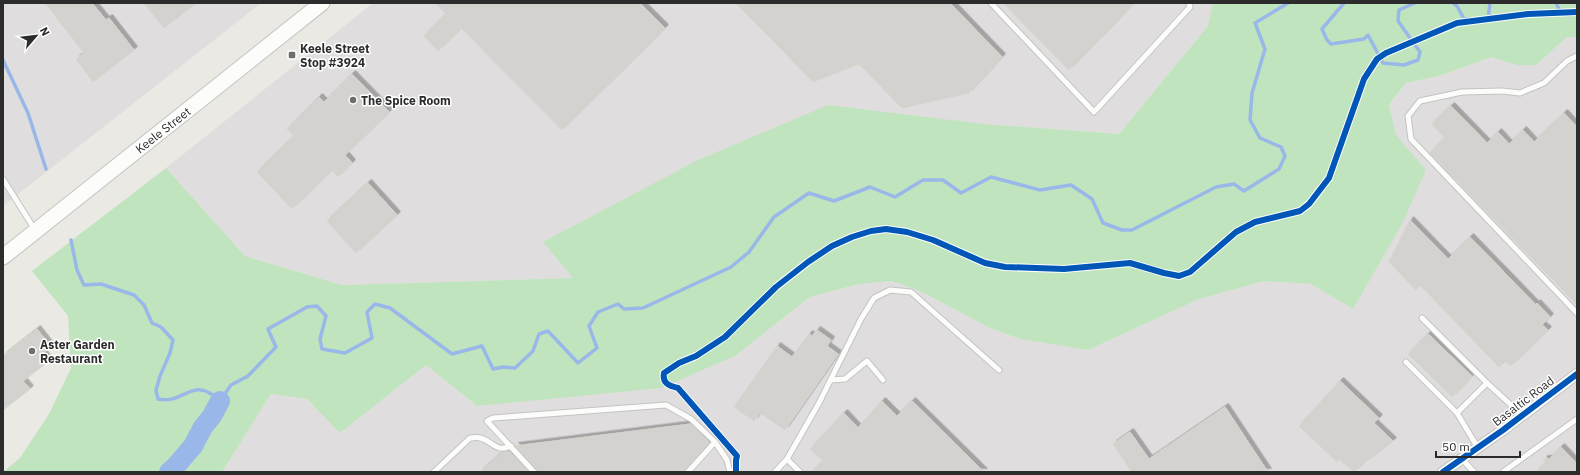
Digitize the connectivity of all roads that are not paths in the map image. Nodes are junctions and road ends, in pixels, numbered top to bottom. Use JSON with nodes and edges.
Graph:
{"nodes":[{"id":1,"x":322,"y":3,"type":"edge"},
{"id":2,"x":990,"y":3,"type":"edge"},
{"id":3,"x":1189,"y":3,"type":"edge"},
{"id":4,"x":1577,"y":56,"type":"edge"},
{"id":5,"x":3,"y":179,"type":"edge"},
{"id":6,"x":35,"y":231,"type":"junction"},
{"id":7,"x":3,"y":256,"type":"edge"},
{"id":8,"x":1577,"y":313,"type":"edge"},
{"id":9,"x":1422,"y":318,"type":"dead end"},
{"id":10,"x":1406,"y":362,"type":"dead end"},
{"id":11,"x":999,"y":370,"type":"dead end"},
{"id":12,"x":1577,"y":374,"type":"edge"},
{"id":13,"x":831,"y":380,"type":"junction"},
{"id":14,"x":883,"y":380,"type":"dead end"},
{"id":15,"x":1487,"y":383,"type":"junction"},
{"id":16,"x":1457,"y":413,"type":"junction"},
{"id":17,"x":1521,"y":416,"type":"junction"},
{"id":18,"x":1577,"y":419,"type":"edge"},
{"id":19,"x":715,"y":442,"type":"junction"},
{"id":20,"x":510,"y":446,"type":"junction"},
{"id":21,"x":1478,"y":448,"type":"junction"},
{"id":22,"x":787,"y":459,"type":"junction"},
{"id":23,"x":1462,"y":459,"type":"junction"},
{"id":24,"x":434,"y":472,"type":"edge"},
{"id":25,"x":534,"y":472,"type":"edge"},
{"id":26,"x":688,"y":472,"type":"edge"},
{"id":27,"x":730,"y":472,"type":"edge"},
{"id":28,"x":775,"y":472,"type":"edge"},
{"id":29,"x":800,"y":472,"type":"edge"},
{"id":30,"x":1443,"y":472,"type":"edge"},
{"id":31,"x":1474,"y":472,"type":"edge"},
{"id":32,"x":1503,"y":472,"type":"edge"}],
"edges":[{"from":1,"to":6,"type":"main road","name":"Keele Street"},
{"from":2,"to":3,"type":"lane"},
{"from":4,"to":8,"type":"lane"},
{"from":5,"to":6,"type":"lane"},
{"from":6,"to":7,"type":"main road","name":"Keele Street"},
{"from":9,"to":15,"type":"lane"},
{"from":10,"to":16,"type":"lane"},
{"from":11,"to":13,"type":"lane"},
{"from":12,"to":17,"type":"street","name":"Basaltic Road"},
{"from":13,"to":14,"type":"lane"},
{"from":13,"to":22,"type":"lane"},
{"from":15,"to":16,"type":"lane"},
{"from":15,"to":17,"type":"lane"},
{"from":16,"to":21,"type":"lane"},
{"from":17,"to":21,"type":"street","name":"Basaltic Road"},
{"from":18,"to":32,"type":"lane"},
{"from":19,"to":20,"type":"lane"},
{"from":19,"to":26,"type":"lane"},
{"from":19,"to":27,"type":"lane"},
{"from":20,"to":24,"type":"lane"},
{"from":20,"to":25,"type":"lane"},
{"from":21,"to":23,"type":"street","name":"Basaltic Road"},
{"from":22,"to":28,"type":"lane"},
{"from":22,"to":29,"type":"lane"},
{"from":23,"to":30,"type":"street","name":"Basaltic Road"},
{"from":23,"to":31,"type":"lane"}]}
